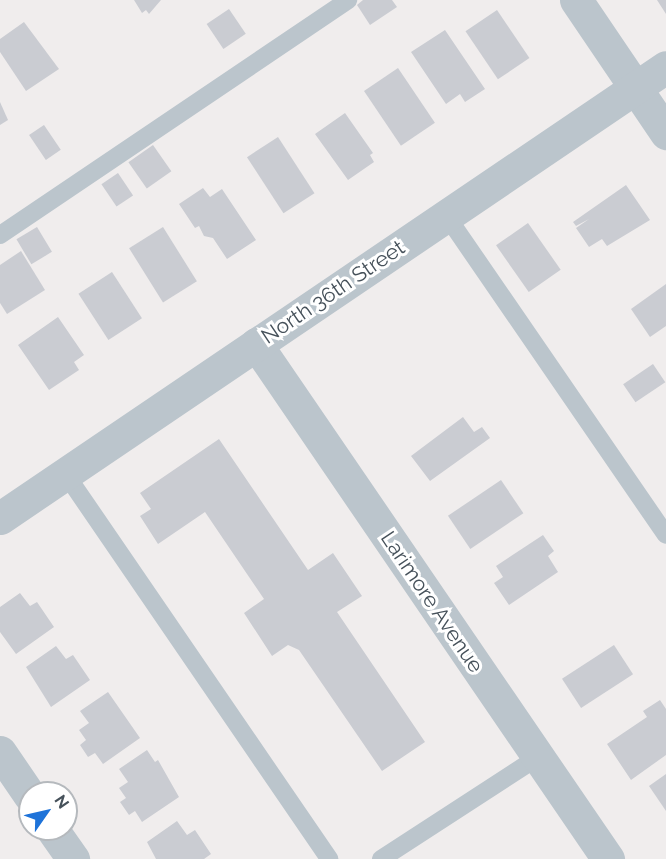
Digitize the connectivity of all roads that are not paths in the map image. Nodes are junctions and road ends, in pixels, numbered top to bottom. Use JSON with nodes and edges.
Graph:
{"nodes":[{"id":1,"x":348,"y":0,"type":"edge"},
{"id":2,"x":576,"y":0,"type":"edge"},
{"id":3,"x":666,"y":67,"type":"edge"},
{"id":4,"x":635,"y":88,"type":"junction"},
{"id":5,"x":666,"y":133,"type":"edge"},
{"id":6,"x":446,"y":215,"type":"junction"},
{"id":7,"x":0,"y":235,"type":"edge"},
{"id":8,"x":256,"y":344,"type":"junction"},
{"id":9,"x":65,"y":473,"type":"junction"},
{"id":10,"x":0,"y":518,"type":"edge"},
{"id":11,"x":666,"y":535,"type":"edge"},
{"id":12,"x":0,"y":752,"type":"edge"},
{"id":13,"x":538,"y":757,"type":"junction"},
{"id":14,"x":20,"y":781,"type":"edge"},
{"id":15,"x":60,"y":841,"type":"edge"},
{"id":16,"x":73,"y":859,"type":"edge"},
{"id":17,"x":329,"y":859,"type":"edge"},
{"id":18,"x":381,"y":859,"type":"edge"},
{"id":19,"x":608,"y":859,"type":"edge"}],
"edges":[{"from":1,"to":7,"type":"lane"},
{"from":2,"to":4,"type":"street"},
{"from":3,"to":4,"type":"street","name":"North 36th Street"},
{"from":4,"to":5,"type":"street"},
{"from":4,"to":6,"type":"street","name":"North 36th Street"},
{"from":6,"to":8,"type":"street","name":"North 36th Street"},
{"from":6,"to":11,"type":"lane"},
{"from":8,"to":9,"type":"street","name":"North 36th Street"},
{"from":8,"to":13,"type":"street","name":"Larimore Avenue"},
{"from":9,"to":10,"type":"street","name":"North 36th Street"},
{"from":9,"to":17,"type":"lane"},
{"from":12,"to":14,"type":"street"},
{"from":13,"to":18,"type":"lane"},
{"from":13,"to":19,"type":"street","name":"Larimore Avenue"},
{"from":15,"to":16,"type":"street"}]}
